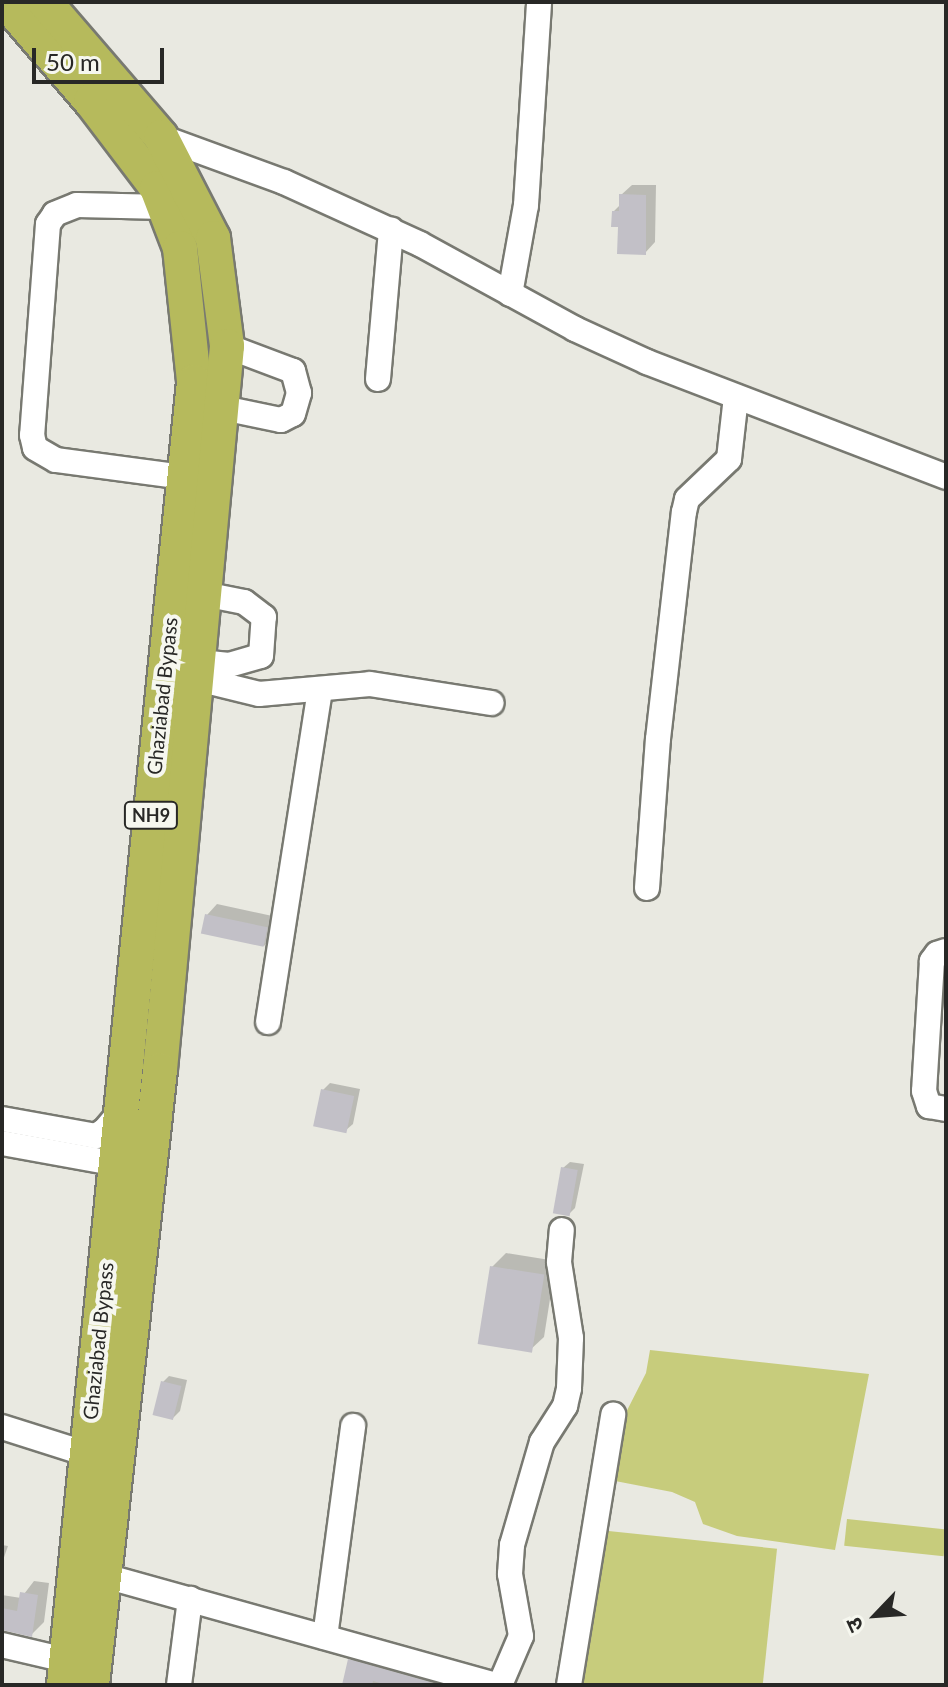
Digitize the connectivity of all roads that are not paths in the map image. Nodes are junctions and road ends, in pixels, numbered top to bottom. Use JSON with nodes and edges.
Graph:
{"nodes":[{"id":1,"x":6,"y":2,"type":"edge"},
{"id":2,"x":45,"y":2,"type":"edge"},
{"id":3,"x":539,"y":2,"type":"edge"},
{"id":4,"x":161,"y":137,"type":"junction"},
{"id":5,"x":165,"y":207,"type":"junction"},
{"id":6,"x":391,"y":230,"type":"junction"},
{"id":7,"x":510,"y":294,"type":"junction"},
{"id":8,"x":227,"y":346,"type":"junction"},
{"id":9,"x":378,"y":379,"type":"dead end"},
{"id":10,"x":736,"y":397,"type":"junction"},
{"id":11,"x":223,"y":408,"type":"junction"},
{"id":12,"x":184,"y":477,"type":"junction"},
{"id":13,"x":946,"y":477,"type":"edge"},
{"id":14,"x":204,"y":594,"type":"junction"},
{"id":15,"x":199,"y":670,"type":"junction"},
{"id":16,"x":320,"y":691,"type":"junction"},
{"id":17,"x":492,"y":703,"type":"dead end"},
{"id":18,"x":148,"y":842,"type":"junction"},
{"id":19,"x":182,"y":849,"type":"junction"},
{"id":20,"x":647,"y":888,"type":"dead end"},
{"id":21,"x":946,"y":951,"type":"edge"},
{"id":22,"x":268,"y":1022,"type":"dead end"},
{"id":23,"x":946,"y":1109,"type":"edge"},
{"id":24,"x":121,"y":1111,"type":"junction"},
{"id":25,"x":2,"y":1119,"type":"edge"},
{"id":26,"x":2,"y":1143,"type":"edge"},
{"id":27,"x":131,"y":1166,"type":"junction"},
{"id":28,"x":562,"y":1230,"type":"dead end"},
{"id":29,"x":613,"y":1415,"type":"dead end"},
{"id":30,"x":353,"y":1426,"type":"dead end"},
{"id":31,"x":2,"y":1427,"type":"edge"},
{"id":32,"x":87,"y":1454,"type":"junction"},
{"id":33,"x":105,"y":1576,"type":"junction"},
{"id":34,"x":190,"y":1599,"type":"junction"},
{"id":35,"x":325,"y":1637,"type":"junction"},
{"id":36,"x":2,"y":1645,"type":"edge"},
{"id":37,"x":65,"y":1672,"type":"edge"},
{"id":38,"x":92,"y":1685,"type":"edge"},
{"id":39,"x":179,"y":1685,"type":"edge"},
{"id":40,"x":498,"y":1685,"type":"edge"},
{"id":41,"x":569,"y":1685,"type":"edge"}],
"edges":[{"from":1,"to":5,"type":"highway","name":"Ghaziabad Bypass","number":"NH9"},
{"from":2,"to":4,"type":"highway","name":"Ghaziabad Bypass","number":"NH9"},
{"from":3,"to":7,"type":"street"},
{"from":4,"to":6,"type":"street"},
{"from":4,"to":8,"type":"highway","name":"Ghaziabad Bypass","number":"NH9"},
{"from":5,"to":12,"type":"highway","name":"Ghaziabad Bypass","number":"NH9"},
{"from":5,"to":12,"type":"street"},
{"from":6,"to":7,"type":"street"},
{"from":6,"to":9,"type":"street"},
{"from":7,"to":10,"type":"street"},
{"from":8,"to":11,"type":"highway","name":"Ghaziabad Bypass","number":"NH9"},
{"from":8,"to":11,"type":"street"},
{"from":10,"to":13,"type":"street"},
{"from":10,"to":20,"type":"street"},
{"from":11,"to":14,"type":"highway","name":"Ghaziabad Bypass","number":"NH9"},
{"from":12,"to":18,"type":"highway","name":"Ghaziabad Bypass","number":"NH9"},
{"from":14,"to":15,"type":"highway","name":"Ghaziabad Bypass","number":"NH9"},
{"from":14,"to":15,"type":"street"},
{"from":15,"to":16,"type":"street"},
{"from":15,"to":19,"type":"highway","name":"Ghaziabad Bypass","number":"NH9"},
{"from":16,"to":17,"type":"street"},
{"from":16,"to":22,"type":"street"},
{"from":18,"to":19,"type":"highway"},
{"from":18,"to":24,"type":"highway","name":"Ghaziabad Bypass","number":"NH9"},
{"from":19,"to":27,"type":"highway","name":"Ghaziabad Bypass","number":"NH9"},
{"from":21,"to":23,"type":"street"},
{"from":24,"to":25,"type":"street"},
{"from":24,"to":27,"type":"highway","name":"Ghaziabad Bypass","number":"NH9"},
{"from":26,"to":27,"type":"street"},
{"from":27,"to":32,"type":"highway","name":"Ghaziabad Bypass","number":"NH9"},
{"from":27,"to":33,"type":"highway","name":"Ghaziabad Bypass","number":"NH9"},
{"from":28,"to":40,"type":"street"},
{"from":29,"to":41,"type":"street"},
{"from":30,"to":35,"type":"street"},
{"from":31,"to":32,"type":"street"},
{"from":32,"to":37,"type":"highway","name":"Ghaziabad Bypass","number":"NH9"},
{"from":33,"to":34,"type":"street"},
{"from":33,"to":38,"type":"highway","name":"Ghaziabad Bypass","number":"NH9"},
{"from":34,"to":35,"type":"street"},
{"from":34,"to":39,"type":"street"},
{"from":35,"to":40,"type":"street"},
{"from":36,"to":37,"type":"street"}]}
